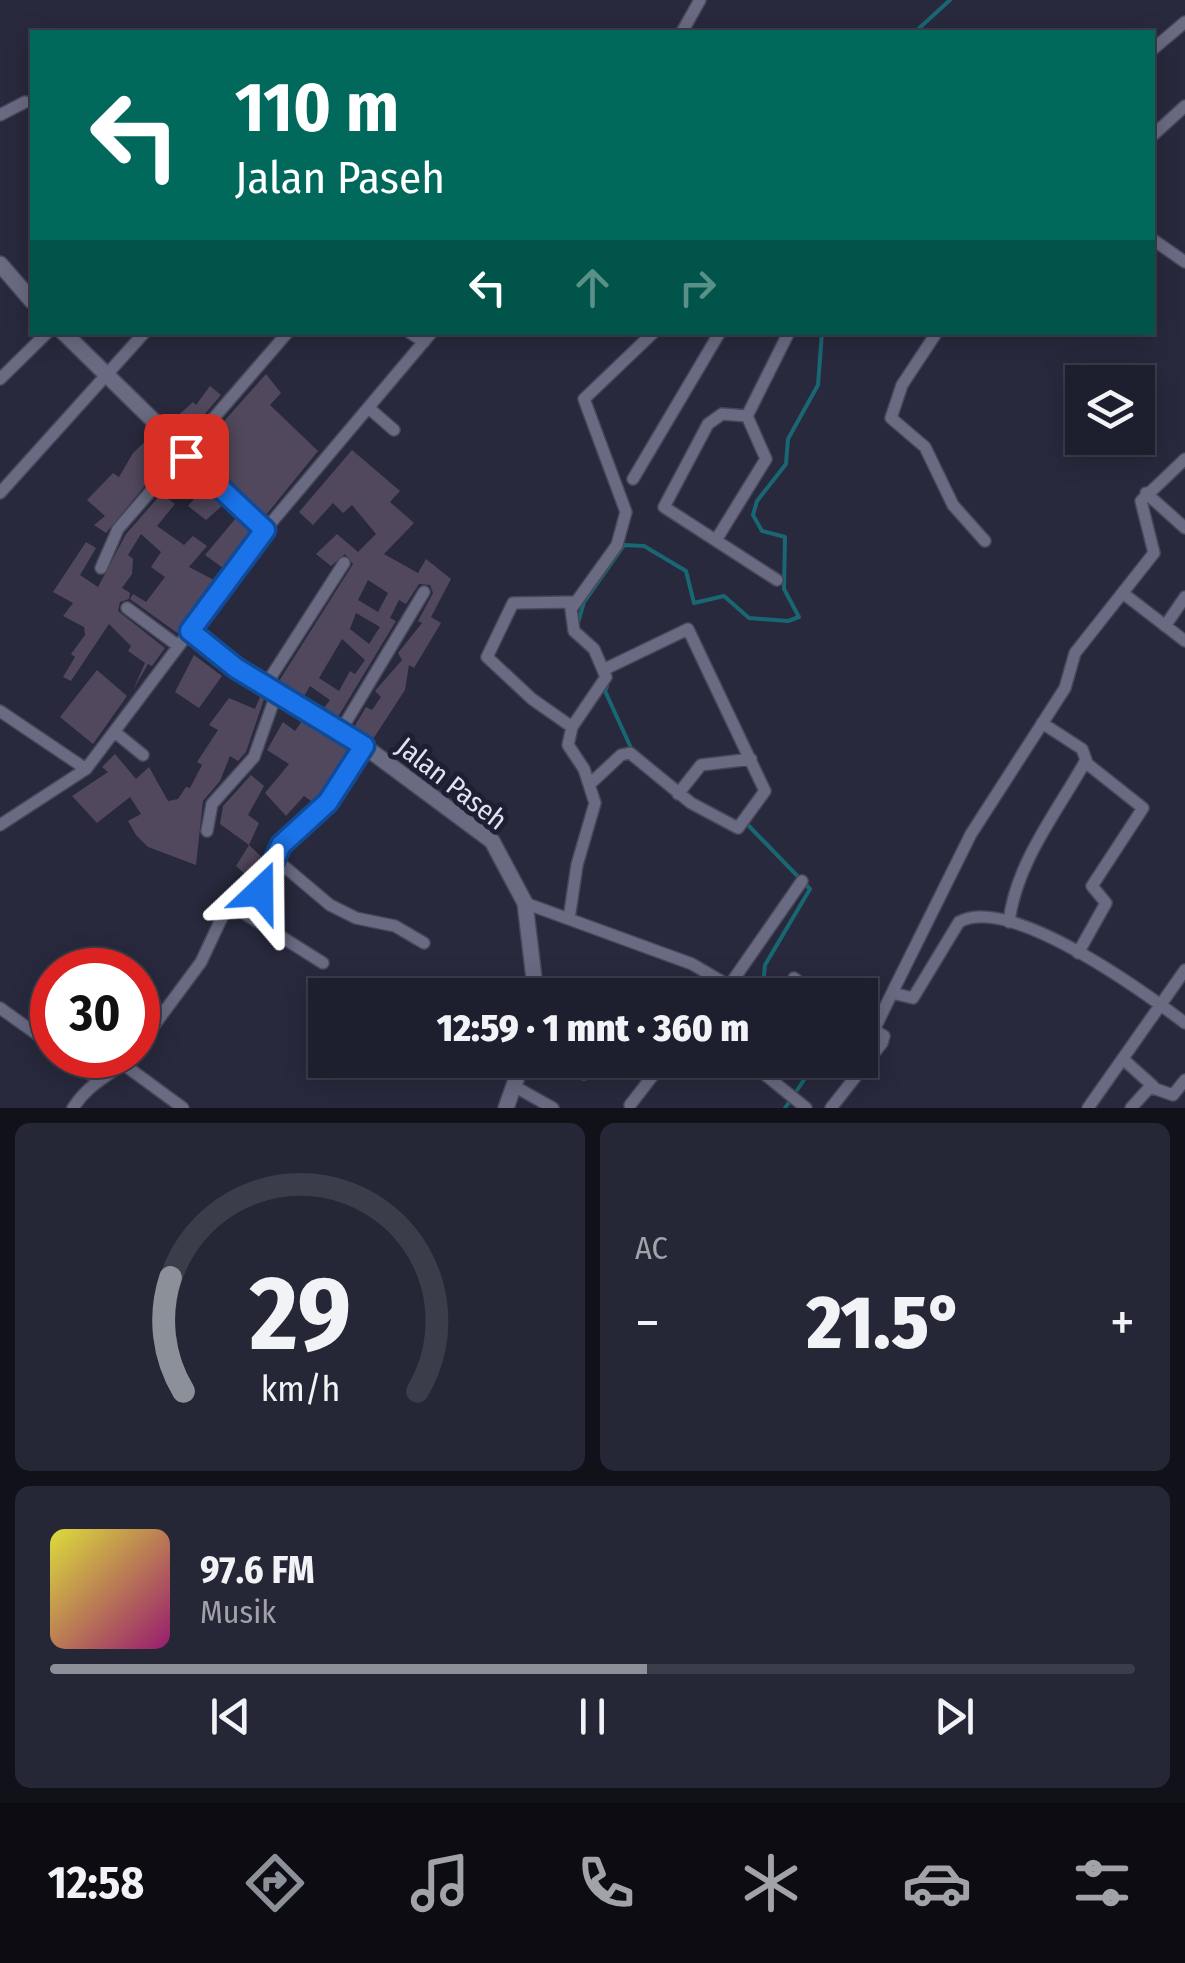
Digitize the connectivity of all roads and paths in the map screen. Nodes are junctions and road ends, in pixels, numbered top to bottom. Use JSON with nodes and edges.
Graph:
{"nodes":[{"id":1,"x":700,"y":0,"type":"edge"},
{"id":2,"x":1185,"y":22,"type":"edge"},
{"id":3,"x":683,"y":30,"type":"edge"},
{"id":4,"x":1155,"y":47,"type":"edge"},
{"id":5,"x":25,"y":102,"type":"dead end"},
{"id":6,"x":1185,"y":106,"type":"edge"},
{"id":7,"x":0,"y":115,"type":"edge"},
{"id":8,"x":1155,"y":133,"type":"edge"},
{"id":9,"x":1155,"y":241,"type":"edge"},
{"id":10,"x":1185,"y":262,"type":"edge"},
{"id":11,"x":0,"y":264,"type":"edge"},
{"id":12,"x":30,"y":299,"type":"edge"},
{"id":13,"x":45,"y":335,"type":"edge"},
{"id":14,"x":66,"y":335,"type":"edge"},
{"id":15,"x":142,"y":335,"type":"edge"},
{"id":16,"x":286,"y":335,"type":"edge"},
{"id":17,"x":651,"y":335,"type":"edge"},
{"id":18,"x":718,"y":335,"type":"edge"},
{"id":19,"x":788,"y":335,"type":"edge"},
{"id":20,"x":934,"y":335,"type":"edge"},
{"id":21,"x":428,"y":337,"type":"edge"},
{"id":22,"x":102,"y":375,"type":"junction"},
{"id":23,"x":0,"y":379,"type":"edge"},
{"id":24,"x":370,"y":410,"type":"junction"},
{"id":25,"x":747,"y":416,"type":"junction"},
{"id":26,"x":394,"y":430,"type":"dead end"},
{"id":27,"x":186,"y":456,"type":"junction"},
{"id":28,"x":1185,"y":460,"type":"edge"},
{"id":29,"x":633,"y":479,"type":"dead end"},
{"id":30,"x":0,"y":492,"type":"edge"},
{"id":31,"x":1146,"y":493,"type":"junction"},
{"id":32,"x":1185,"y":528,"type":"edge"},
{"id":33,"x":265,"y":530,"type":"junction"},
{"id":34,"x":716,"y":540,"type":"junction"},
{"id":35,"x":984,"y":541,"type":"dead end"},
{"id":36,"x":344,"y":563,"type":"dead end"},
{"id":37,"x":101,"y":568,"type":"dead end"},
{"id":38,"x":777,"y":580,"type":"dead end"},
{"id":39,"x":424,"y":592,"type":"dead end"},
{"id":40,"x":1124,"y":594,"type":"junction"},
{"id":41,"x":1185,"y":597,"type":"edge"},
{"id":42,"x":573,"y":602,"type":"junction"},
{"id":43,"x":126,"y":608,"type":"dead end"},
{"id":44,"x":1165,"y":626,"type":"junction"},
{"id":45,"x":190,"y":631,"type":"junction"},
{"id":46,"x":1185,"y":642,"type":"edge"},
{"id":47,"x":177,"y":644,"type":"junction"},
{"id":48,"x":608,"y":667,"type":"junction"},
{"id":49,"x":271,"y":689,"type":"junction"},
{"id":50,"x":0,"y":711,"type":"edge"},
{"id":51,"x":1042,"y":723,"type":"junction"},
{"id":52,"x":572,"y":727,"type":"junction"},
{"id":53,"x":340,"y":732,"type":"junction"},
{"id":54,"x":116,"y":733,"type":"junction"},
{"id":55,"x":364,"y":746,"type":"junction"},
{"id":56,"x":143,"y":755,"type":"dead end"},
{"id":57,"x":751,"y":759,"type":"junction"},
{"id":58,"x":1085,"y":762,"type":"junction"},
{"id":59,"x":86,"y":769,"type":"junction"},
{"id":60,"x":590,"y":784,"type":"junction"},
{"id":61,"x":680,"y":791,"type":"junction"},
{"id":62,"x":0,"y":825,"type":"edge"},
{"id":63,"x":207,"y":831,"type":"dead end"},
{"id":64,"x":273,"y":858,"type":"junction"},
{"id":65,"x":802,"y":881,"type":"dead end"},
{"id":66,"x":525,"y":903,"type":"junction"},
{"id":67,"x":234,"y":907,"type":"junction"},
{"id":68,"x":569,"y":919,"type":"junction"},
{"id":69,"x":1008,"y":922,"type":"junction"},
{"id":70,"x":424,"y":943,"type":"dead end"},
{"id":71,"x":1078,"y":953,"type":"junction"},
{"id":72,"x":322,"y":963,"type":"dead end"},
{"id":73,"x":1185,"y":970,"type":"edge"},
{"id":74,"x":534,"y":978,"type":"edge"},
{"id":75,"x":716,"y":978,"type":"edge"},
{"id":76,"x":735,"y":978,"type":"edge"},
{"id":77,"x":892,"y":993,"type":"junction"},
{"id":78,"x":1160,"y":1004,"type":"junction"},
{"id":79,"x":0,"y":1008,"type":"edge"},
{"id":80,"x":160,"y":1017,"type":"edge"},
{"id":81,"x":878,"y":1022,"type":"edge"},
{"id":82,"x":1185,"y":1023,"type":"edge"},
{"id":83,"x":30,"y":1029,"type":"edge"},
{"id":84,"x":1122,"y":1059,"type":"junction"},
{"id":85,"x":148,"y":1078,"type":"edge"},
{"id":86,"x":517,"y":1078,"type":"edge"},
{"id":87,"x":650,"y":1078,"type":"edge"},
{"id":88,"x":769,"y":1078,"type":"edge"},
{"id":89,"x":855,"y":1078,"type":"edge"},
{"id":90,"x":97,"y":1079,"type":"edge"},
{"id":91,"x":1185,"y":1080,"type":"edge"},
{"id":92,"x":514,"y":1086,"type":"junction"},
{"id":93,"x":1154,"y":1086,"type":"junction"},
{"id":94,"x":630,"y":1105,"type":"dead end"},
{"id":95,"x":803,"y":1106,"type":"edge"},
{"id":96,"x":73,"y":1108,"type":"edge"},
{"id":97,"x":183,"y":1108,"type":"edge"},
{"id":98,"x":506,"y":1108,"type":"edge"},
{"id":99,"x":553,"y":1108,"type":"edge"},
{"id":100,"x":831,"y":1108,"type":"edge"},
{"id":101,"x":1088,"y":1108,"type":"edge"},
{"id":102,"x":1131,"y":1108,"type":"edge"}],
"edges":[{"from":1,"to":3,"type":"street"},
{"from":2,"to":4,"type":"street"},
{"from":5,"to":7,"type":"street"},
{"from":6,"to":8,"type":"street"},
{"from":9,"to":10,"type":"street"},
{"from":11,"to":12,"type":"street"},
{"from":13,"to":23,"type":"street"},
{"from":14,"to":22,"type":"street"},
{"from":15,"to":22,"type":"street"},
{"from":16,"to":27,"type":"street"},
{"from":17,"to":42,"type":"street"},
{"from":18,"to":29,"type":"street"},
{"from":19,"to":25,"type":"street"},
{"from":20,"to":35,"type":"street"},
{"from":21,"to":24,"type":"street"},
{"from":22,"to":27,"type":"street"},
{"from":22,"to":30,"type":"street"},
{"from":24,"to":26,"type":"street"},
{"from":24,"to":33,"type":"street"},
{"from":25,"to":34,"type":"street"},
{"from":25,"to":34,"type":"street"},
{"from":27,"to":33,"type":"street"},
{"from":27,"to":37,"type":"street"},
{"from":28,"to":31,"type":"street"},
{"from":31,"to":32,"type":"street"},
{"from":31,"to":40,"type":"street"},
{"from":33,"to":45,"type":"street"},
{"from":34,"to":38,"type":"street"},
{"from":36,"to":49,"type":"street"},
{"from":39,"to":53,"type":"street"},
{"from":40,"to":44,"type":"street"},
{"from":40,"to":51,"type":"street"},
{"from":41,"to":44,"type":"street"},
{"from":42,"to":48,"type":"street"},
{"from":42,"to":52,"type":"street"},
{"from":43,"to":47,"type":"street"},
{"from":44,"to":46,"type":"street"},
{"from":45,"to":47,"type":"street"},
{"from":45,"to":49,"type":"street","name":"Jalan Paseh"},
{"from":47,"to":54,"type":"street"},
{"from":48,"to":52,"type":"street"},
{"from":48,"to":57,"type":"street"},
{"from":49,"to":53,"type":"street","name":"Jalan Paseh"},
{"from":49,"to":63,"type":"street"},
{"from":50,"to":59,"type":"street"},
{"from":51,"to":58,"type":"street"},
{"from":51,"to":77,"type":"street"},
{"from":52,"to":60,"type":"street"},
{"from":53,"to":55,"type":"street","name":"Jalan Paseh"},
{"from":54,"to":56,"type":"street"},
{"from":54,"to":59,"type":"street"},
{"from":55,"to":64,"type":"street"},
{"from":55,"to":66,"type":"street","name":"Jalan Paseh"},
{"from":57,"to":61,"type":"street"},
{"from":57,"to":61,"type":"street"},
{"from":58,"to":69,"type":"street"},
{"from":58,"to":71,"type":"street"},
{"from":59,"to":62,"type":"street"},
{"from":60,"to":61,"type":"street"},
{"from":60,"to":68,"type":"street"},
{"from":64,"to":67,"type":"street"},
{"from":64,"to":70,"type":"street"},
{"from":65,"to":76,"type":"street"},
{"from":66,"to":68,"type":"street"},
{"from":66,"to":74,"type":"street","name":"Jalan Paseh"},
{"from":67,"to":72,"type":"street"},
{"from":67,"to":80,"type":"street"},
{"from":68,"to":75,"type":"street"},
{"from":69,"to":71,"type":"street"},
{"from":69,"to":77,"type":"street"},
{"from":71,"to":78,"type":"street"},
{"from":73,"to":78,"type":"street"},
{"from":77,"to":81,"type":"street"},
{"from":78,"to":82,"type":"street"},
{"from":78,"to":84,"type":"street"},
{"from":79,"to":83,"type":"street"},
{"from":84,"to":93,"type":"street"},
{"from":84,"to":101,"type":"street"},
{"from":85,"to":97,"type":"street"},
{"from":86,"to":92,"type":"street"},
{"from":87,"to":94,"type":"street"},
{"from":88,"to":95,"type":"street"},
{"from":89,"to":100,"type":"street"},
{"from":90,"to":96,"type":"street"},
{"from":91,"to":93,"type":"street"},
{"from":92,"to":98,"type":"street"},
{"from":92,"to":99,"type":"street"},
{"from":93,"to":102,"type":"street"}]}
